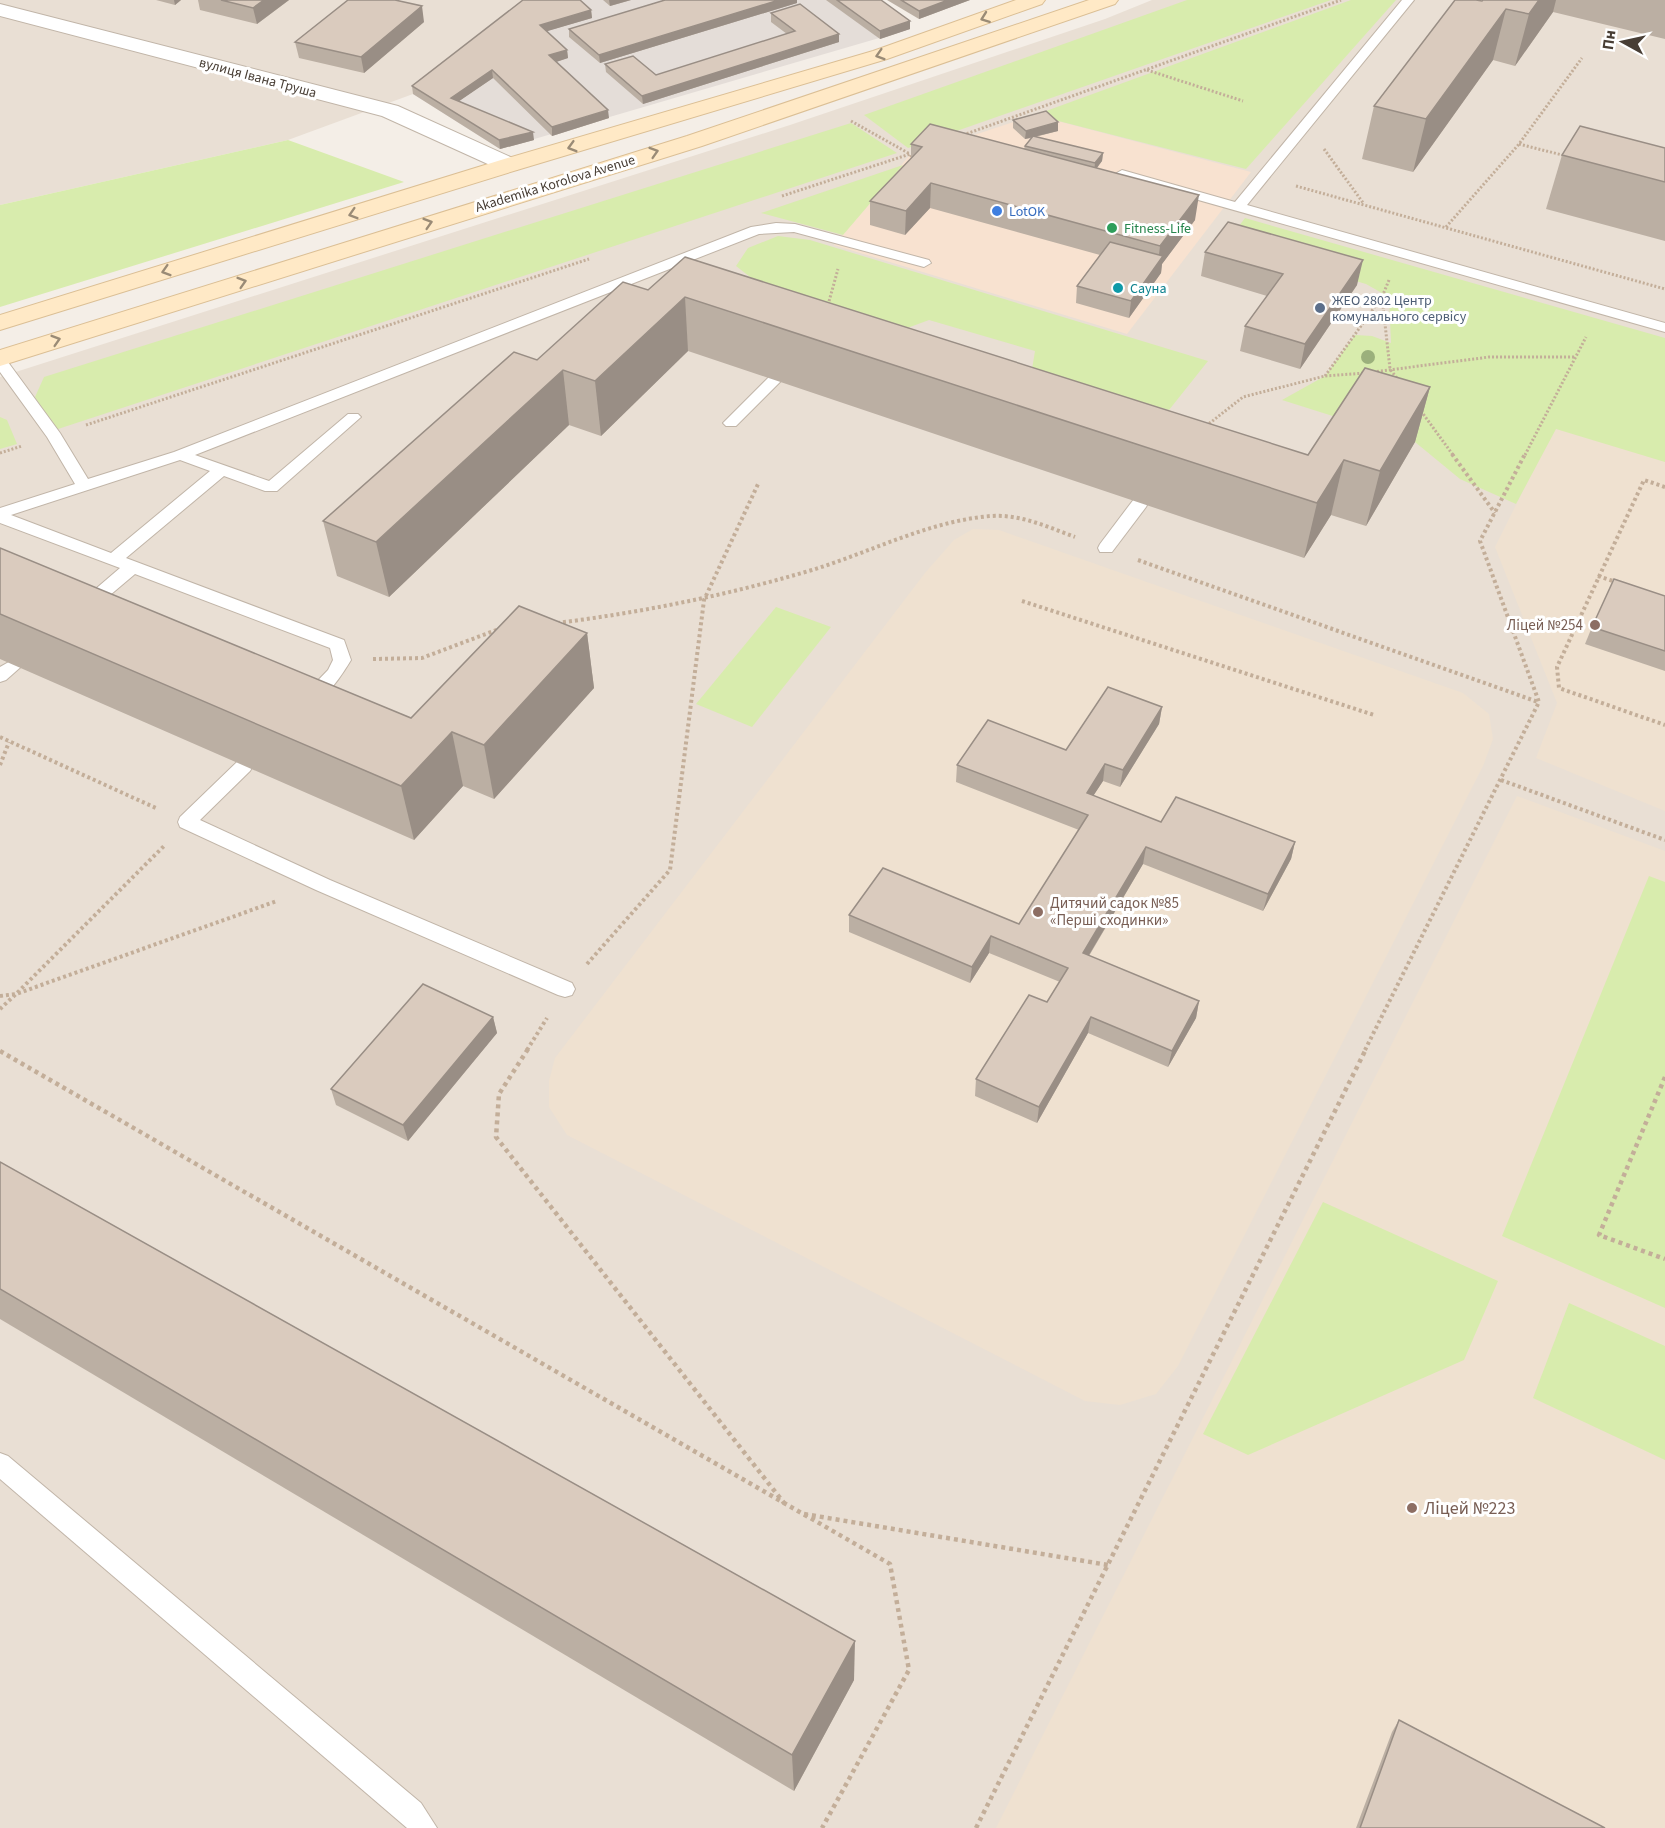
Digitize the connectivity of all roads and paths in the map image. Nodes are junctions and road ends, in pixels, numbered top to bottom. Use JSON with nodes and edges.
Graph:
{"nodes":[{"id":1,"x":1035,"y":0,"type":"edge"},
{"id":2,"x":1108,"y":0,"type":"edge"},
{"id":3,"x":1341,"y":0,"type":"edge"},
{"id":4,"x":1408,"y":0,"type":"edge"},
{"id":5,"x":0,"y":10,"type":"edge"},
{"id":6,"x":1582,"y":58,"type":"dead end"},
{"id":7,"x":1146,"y":70,"type":"junction"},
{"id":8,"x":1243,"y":101,"type":"dead end"},
{"id":9,"x":846,"y":118,"type":"dead end"},
{"id":10,"x":1306,"y":123,"type":"junction"},
{"id":11,"x":959,"y":136,"type":"edge"},
{"id":12,"x":1519,"y":144,"type":"junction"},
{"id":13,"x":919,"y":151,"type":"edge"},
{"id":14,"x":910,"y":154,"type":"junction"},
{"id":15,"x":1573,"y":158,"type":"edge"},
{"id":16,"x":509,"y":165,"type":"junction"},
{"id":17,"x":1122,"y":174,"type":"edge"},
{"id":18,"x":1263,"y":176,"type":"junction"},
{"id":19,"x":775,"y":198,"type":"dead end"},
{"id":20,"x":1364,"y":205,"type":"junction"},
{"id":21,"x":1238,"y":207,"type":"junction"},
{"id":22,"x":1446,"y":227,"type":"junction"},
{"id":23,"x":1401,"y":253,"type":"junction"},
{"id":24,"x":594,"y":258,"type":"dead end"},
{"id":25,"x":924,"y":263,"type":"dead end"},
{"id":26,"x":669,"y":265,"type":"junction"},
{"id":27,"x":691,"y":272,"type":"edge"},
{"id":28,"x":1665,"y":288,"type":"edge"},
{"id":29,"x":1382,"y":297,"type":"junction"},
{"id":30,"x":1600,"y":309,"type":"junction"},
{"id":31,"x":0,"y":323,"type":"edge"},
{"id":32,"x":1665,"y":328,"type":"edge"},
{"id":33,"x":1575,"y":357,"type":"junction"},
{"id":34,"x":0,"y":360,"type":"edge"},
{"id":35,"x":1390,"y":369,"type":"junction"},
{"id":36,"x":1324,"y":376,"type":"junction"},
{"id":37,"x":774,"y":380,"type":"edge"},
{"id":38,"x":1404,"y":388,"type":"edge"},
{"id":39,"x":1418,"y":407,"type":"edge"},
{"id":40,"x":352,"y":417,"type":"dead end"},
{"id":41,"x":731,"y":423,"type":"dead end"},
{"id":42,"x":1202,"y":430,"type":"edge"},
{"id":43,"x":54,"y":436,"type":"junction"},
{"id":44,"x":0,"y":453,"type":"edge"},
{"id":45,"x":180,"y":455,"type":"junction"},
{"id":46,"x":222,"y":469,"type":"junction"},
{"id":47,"x":759,"y":482,"type":"dead end"},
{"id":48,"x":84,"y":486,"type":"junction"},
{"id":49,"x":1665,"y":487,"type":"edge"},
{"id":50,"x":1140,"y":503,"type":"edge"},
{"id":51,"x":1495,"y":513,"type":"junction"},
{"id":52,"x":0,"y":515,"type":"edge"},
{"id":53,"x":1106,"y":548,"type":"junction"},
{"id":54,"x":113,"y":560,"type":"junction"},
{"id":55,"x":132,"y":567,"type":"junction"},
{"id":56,"x":1598,"y":576,"type":"junction"},
{"id":57,"x":1620,"y":583,"type":"edge"},
{"id":58,"x":704,"y":600,"type":"junction"},
{"id":59,"x":1022,"y":601,"type":"dead end"},
{"id":60,"x":67,"y":622,"type":"edge"},
{"id":61,"x":550,"y":624,"type":"edge"},
{"id":62,"x":507,"y":628,"type":"edge"},
{"id":63,"x":342,"y":660,"type":"junction"},
{"id":64,"x":1539,"y":702,"type":"junction"},
{"id":65,"x":299,"y":710,"type":"edge"},
{"id":66,"x":1374,"y":715,"type":"dead end"},
{"id":67,"x":1665,"y":725,"type":"edge"},
{"id":68,"x":0,"y":737,"type":"edge"},
{"id":69,"x":9,"y":741,"type":"junction"},
{"id":70,"x":0,"y":765,"type":"edge"},
{"id":71,"x":244,"y":766,"type":"edge"},
{"id":72,"x":1501,"y":780,"type":"junction"},
{"id":73,"x":188,"y":822,"type":"junction"},
{"id":74,"x":1665,"y":840,"type":"edge"},
{"id":75,"x":323,"y":885,"type":"junction"},
{"id":76,"x":566,"y":989,"type":"junction"},
{"id":77,"x":16,"y":994,"type":"junction"},
{"id":78,"x":0,"y":996,"type":"edge"},
{"id":79,"x":0,"y":1009,"type":"edge"},
{"id":80,"x":0,"y":1051,"type":"edge"},
{"id":81,"x":1665,"y":1077,"type":"edge"},
{"id":82,"x":1665,"y":1259,"type":"edge"},
{"id":83,"x":0,"y":1464,"type":"edge"},
{"id":84,"x":786,"y":1505,"type":"junction"},
{"id":85,"x":801,"y":1513,"type":"junction"},
{"id":86,"x":1108,"y":1565,"type":"junction"},
{"id":87,"x":424,"y":1828,"type":"edge"},
{"id":88,"x":822,"y":1828,"type":"edge"},
{"id":89,"x":976,"y":1828,"type":"edge"}],
"edges":[{"from":1,"to":16,"type":"main road","name":"Akademika Korolova Avenue","one_way":true},
{"from":34,"to":2,"type":"main road","name":"Akademika Korolova Avenue","one_way":true},
{"from":3,"to":7,"type":"path"},
{"from":4,"to":10,"type":"lane"},
{"from":5,"to":16,"type":"street","name":"вулиця Івана Труша"},
{"from":6,"to":12,"type":"path"},
{"from":7,"to":8,"type":"path"},
{"from":7,"to":11,"type":"path"},
{"from":9,"to":14,"type":"path"},
{"from":10,"to":18,"type":"lane"},
{"from":10,"to":20,"type":"path"},
{"from":12,"to":15,"type":"path"},
{"from":12,"to":22,"type":"path"},
{"from":13,"to":14,"type":"path"},
{"from":14,"to":19,"type":"path"},
{"from":16,"to":31,"type":"main road","name":"Akademika Korolova Avenue","one_way":true},
{"from":17,"to":21,"type":"lane"},
{"from":18,"to":20,"type":"path"},
{"from":18,"to":21,"type":"lane"},
{"from":20,"to":22,"type":"path"},
{"from":21,"to":23,"type":"lane"},
{"from":22,"to":28,"type":"path"},
{"from":23,"to":29,"type":"path"},
{"from":23,"to":30,"type":"lane"},
{"from":24,"to":43,"type":"path"},
{"from":25,"to":26,"type":"lane"},
{"from":26,"to":27,"type":"lane"},
{"from":26,"to":45,"type":"lane"},
{"from":29,"to":35,"type":"path"},
{"from":29,"to":36,"type":"path"},
{"from":30,"to":32,"type":"lane"},
{"from":30,"to":33,"type":"path"},
{"from":33,"to":35,"type":"path"},
{"from":33,"to":51,"type":"path"},
{"from":34,"to":43,"type":"lane"},
{"from":35,"to":36,"type":"path"},
{"from":35,"to":38,"type":"path"},
{"from":36,"to":42,"type":"path"},
{"from":37,"to":41,"type":"lane"},
{"from":39,"to":51,"type":"path"},
{"from":40,"to":46,"type":"lane"},
{"from":43,"to":44,"type":"path"},
{"from":43,"to":48,"type":"lane"},
{"from":45,"to":46,"type":"lane"},
{"from":45,"to":48,"type":"lane"},
{"from":46,"to":54,"type":"lane"},
{"from":47,"to":58,"type":"path"},
{"from":48,"to":52,"type":"lane"},
{"from":49,"to":56,"type":"path"},
{"from":50,"to":53,"type":"lane"},
{"from":51,"to":64,"type":"path"},
{"from":52,"to":54,"type":"lane"},
{"from":53,"to":58,"type":"path"},
{"from":53,"to":64,"type":"path"},
{"from":54,"to":55,"type":"lane"},
{"from":55,"to":60,"type":"lane"},
{"from":55,"to":63,"type":"lane"},
{"from":56,"to":57,"type":"path"},
{"from":56,"to":67,"type":"path"},
{"from":58,"to":61,"type":"path"},
{"from":58,"to":76,"type":"path"},
{"from":59,"to":66,"type":"path"},
{"from":62,"to":63,"type":"path"},
{"from":63,"to":65,"type":"lane"},
{"from":64,"to":72,"type":"path"},
{"from":68,"to":69,"type":"path"},
{"from":69,"to":70,"type":"path"},
{"from":69,"to":73,"type":"path"},
{"from":71,"to":73,"type":"lane"},
{"from":72,"to":74,"type":"path"},
{"from":72,"to":86,"type":"path"},
{"from":73,"to":75,"type":"lane"},
{"from":73,"to":77,"type":"path"},
{"from":75,"to":76,"type":"lane"},
{"from":75,"to":77,"type":"path"},
{"from":76,"to":84,"type":"path"},
{"from":77,"to":78,"type":"path"},
{"from":77,"to":79,"type":"path"},
{"from":80,"to":84,"type":"path"},
{"from":81,"to":82,"type":"path"},
{"from":83,"to":87,"type":"lane"},
{"from":84,"to":85,"type":"path"},
{"from":85,"to":86,"type":"path"},
{"from":85,"to":88,"type":"path"},
{"from":86,"to":89,"type":"path"}]}
